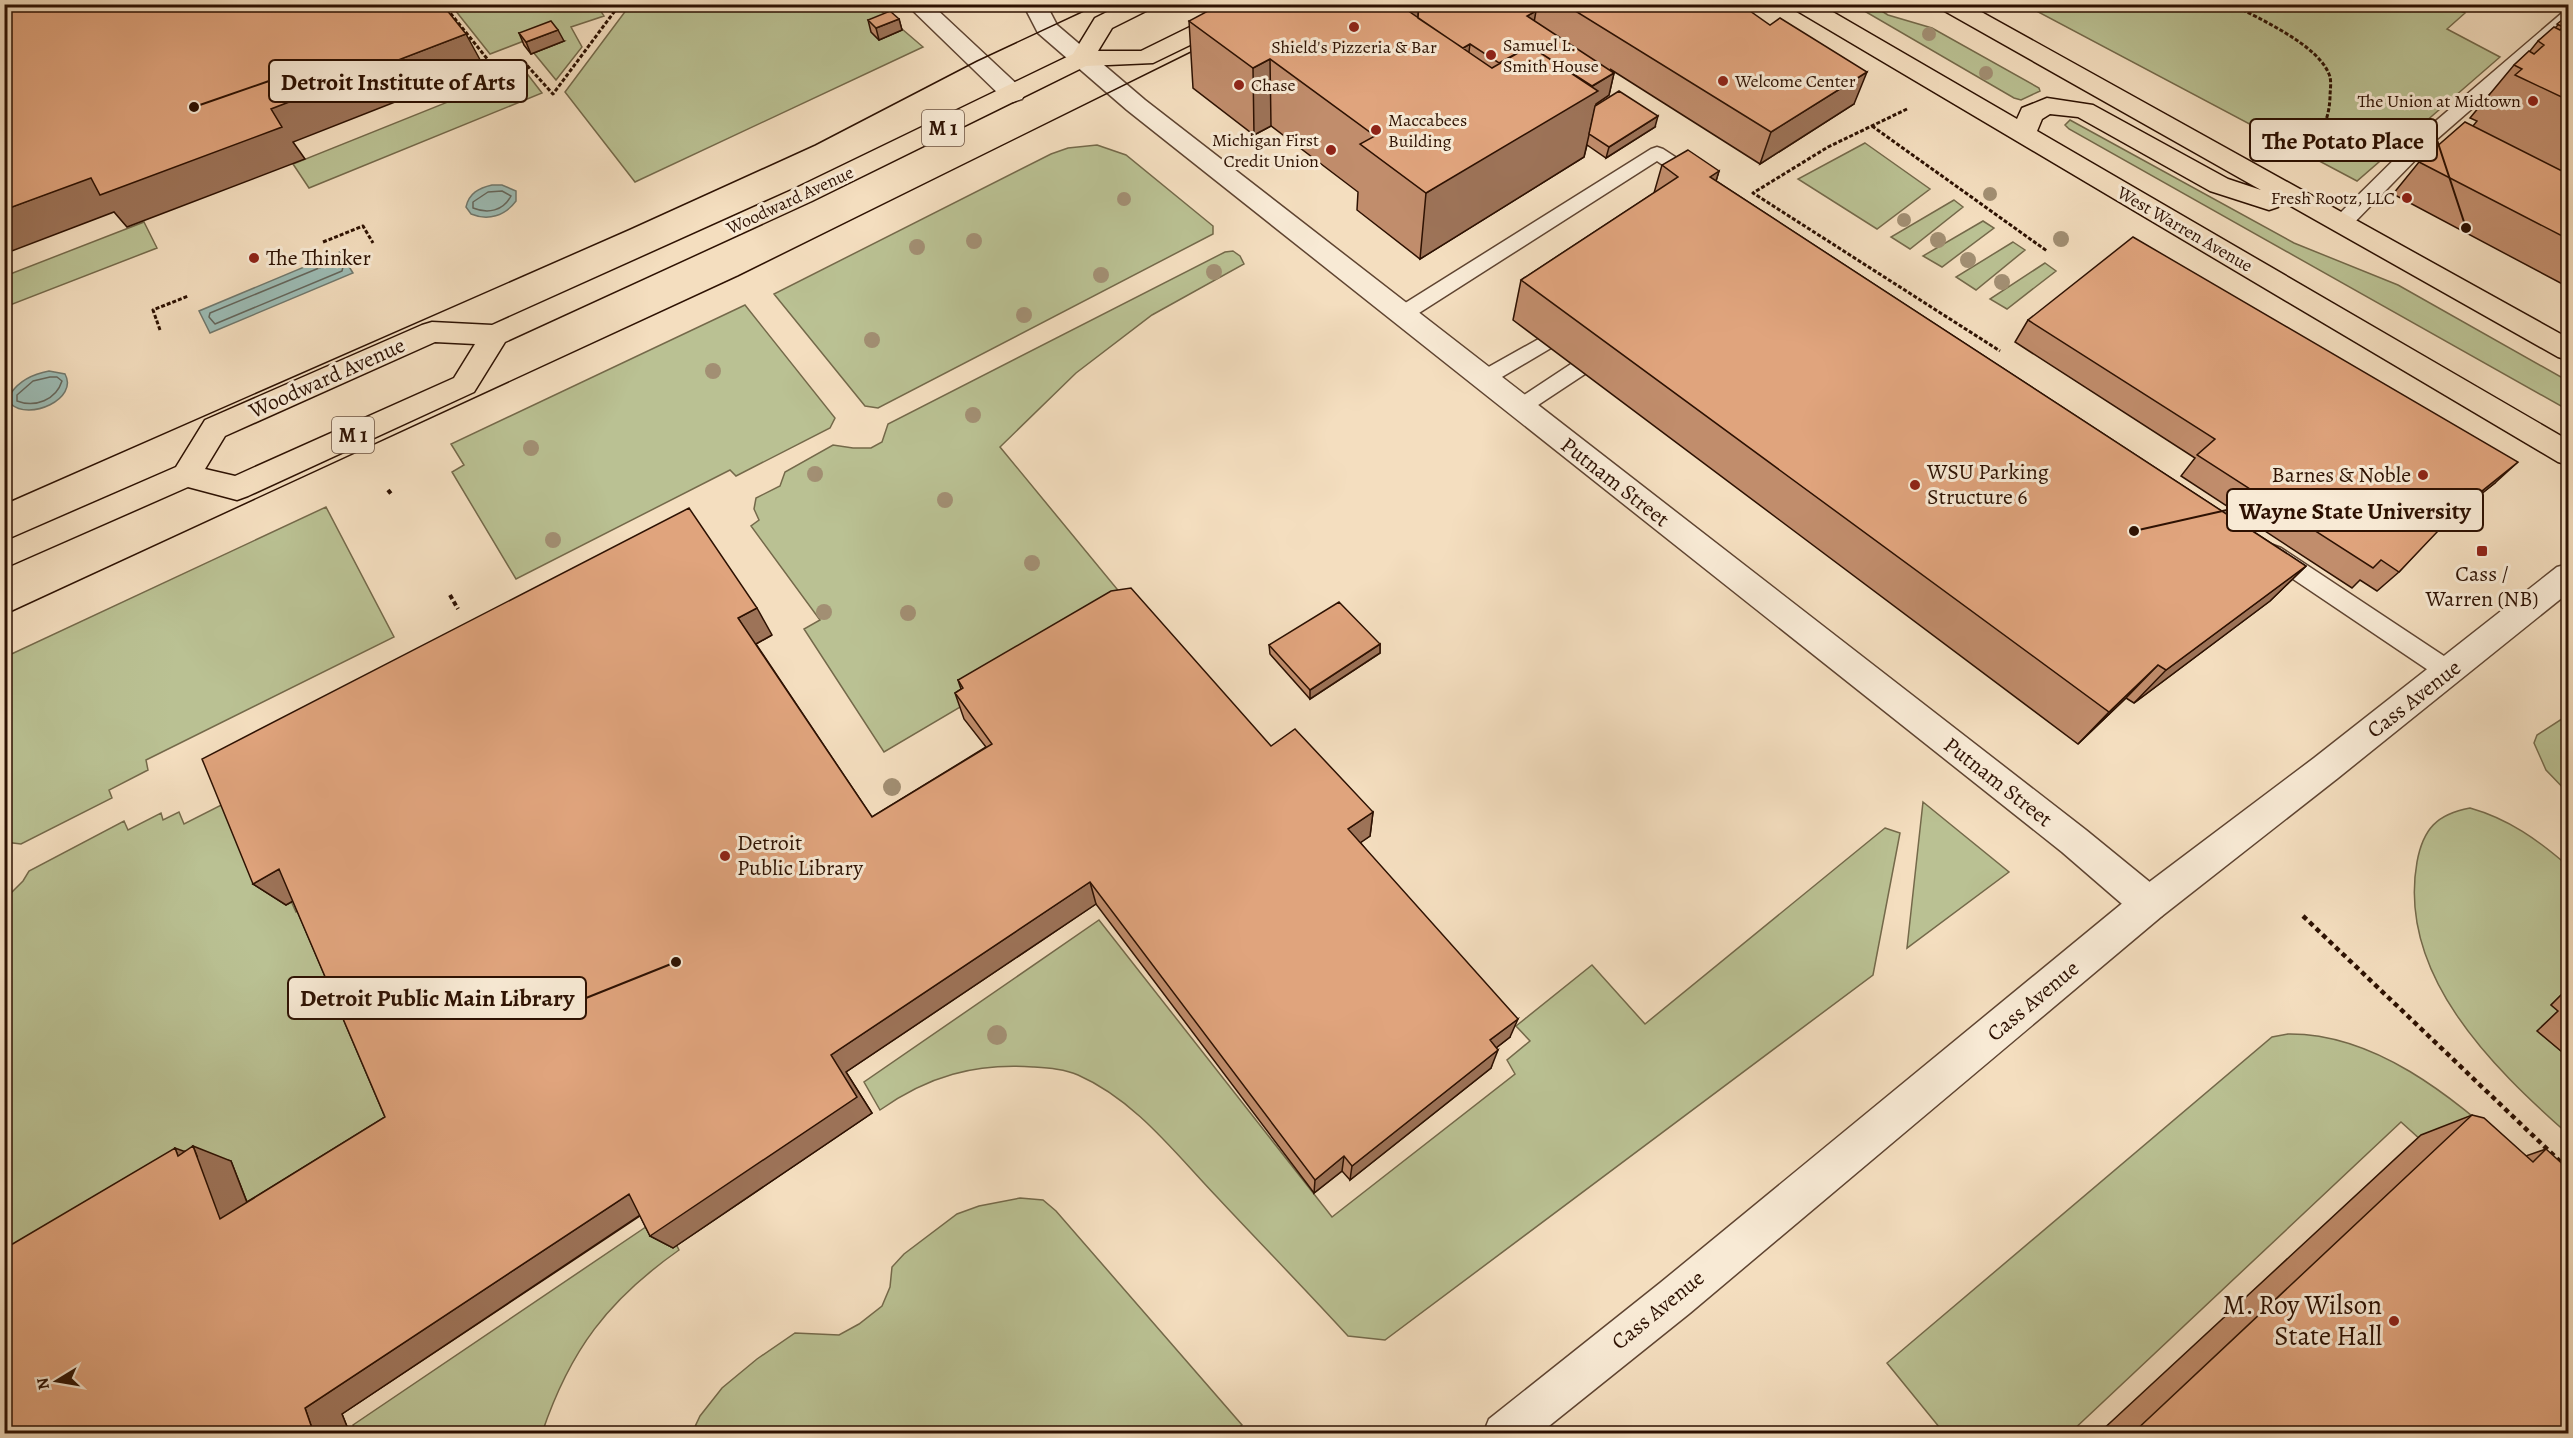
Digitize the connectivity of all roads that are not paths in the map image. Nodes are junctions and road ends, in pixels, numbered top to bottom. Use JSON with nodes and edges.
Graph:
{"nodes":[{"id":1,"x":917,"y":4,"type":"edge"},
{"id":2,"x":1034,"y":4,"type":"edge"},
{"id":3,"x":1142,"y":4,"type":"edge"},
{"id":4,"x":1219,"y":4,"type":"edge"},
{"id":5,"x":1802,"y":4,"type":"edge"},
{"id":6,"x":1949,"y":4,"type":"edge"},
{"id":7,"x":2568,"y":17,"type":"edge"},
{"id":8,"x":1082,"y":59,"type":"junction"},
{"id":9,"x":1013,"y":94,"type":"junction"},
{"id":10,"x":2023,"y":135,"type":"junction"},
{"id":11,"x":1716,"y":192,"type":"edge"},
{"id":12,"x":2341,"y":224,"type":"junction"},
{"id":13,"x":1401,"y":315,"type":"junction"},
{"id":14,"x":495,"y":335,"type":"junction"},
{"id":15,"x":1544,"y":343,"type":"edge"},
{"id":16,"x":2568,"y":350,"type":"edge"},
{"id":17,"x":1578,"y":369,"type":"edge"},
{"id":18,"x":1483,"y":379,"type":"junction"},
{"id":19,"x":1519,"y":408,"type":"junction"},
{"id":20,"x":2568,"y":454,"type":"edge"},
{"id":21,"x":186,"y":475,"type":"junction"},
{"id":22,"x":2259,"y":545,"type":"edge"},
{"id":23,"x":4,"y":556,"type":"edge"},
{"id":24,"x":2568,"y":576,"type":"edge"},
{"id":25,"x":2448,"y":671,"type":"junction"},
{"id":26,"x":2149,"y":904,"type":"junction"},
{"id":27,"x":1504,"y":1434,"type":"edge"}],
"edges":[{"from":1,"to":9,"type":"street"},
{"from":2,"to":8,"type":"street","name":"Putnam Street"},
{"from":3,"to":8,"type":"main road"},
{"from":4,"to":8,"type":"main road","name":"Woodward Avenue","number":"M 1"},
{"from":5,"to":10,"type":"main road","name":"West Warren Avenue"},
{"from":6,"to":12,"type":"main road"},
{"from":7,"to":12,"type":"lane"},
{"from":8,"to":9,"type":"main road","name":"Woodward Avenue","number":"M 1"},
{"from":8,"to":13,"type":"street","name":"Putnam Street"},
{"from":9,"to":14,"type":"main road","name":"Woodward Avenue","number":"M 1"},
{"from":10,"to":12,"type":"main road"},
{"from":10,"to":20,"type":"main road","name":"West Warren Avenue"},
{"from":11,"to":13,"type":"lane"},
{"from":12,"to":16,"type":"main road"},
{"from":13,"to":18,"type":"street","name":"Putnam Street"},
{"from":14,"to":21,"type":"main road","name":"Woodward Avenue","number":"M 1"},
{"from":14,"to":21,"type":"main road","number":"M 1"},
{"from":15,"to":18,"type":"lane"},
{"from":17,"to":19,"type":"lane"},
{"from":18,"to":19,"type":"street","name":"Putnam Street"},
{"from":19,"to":26,"type":"street","name":"Putnam Street"},
{"from":21,"to":23,"type":"main road"},
{"from":22,"to":25,"type":"lane"},
{"from":24,"to":25,"type":"street","name":"Cass Avenue"},
{"from":25,"to":26,"type":"street","name":"Cass Avenue"},
{"from":26,"to":27,"type":"street","name":"Cass Avenue"}]}
